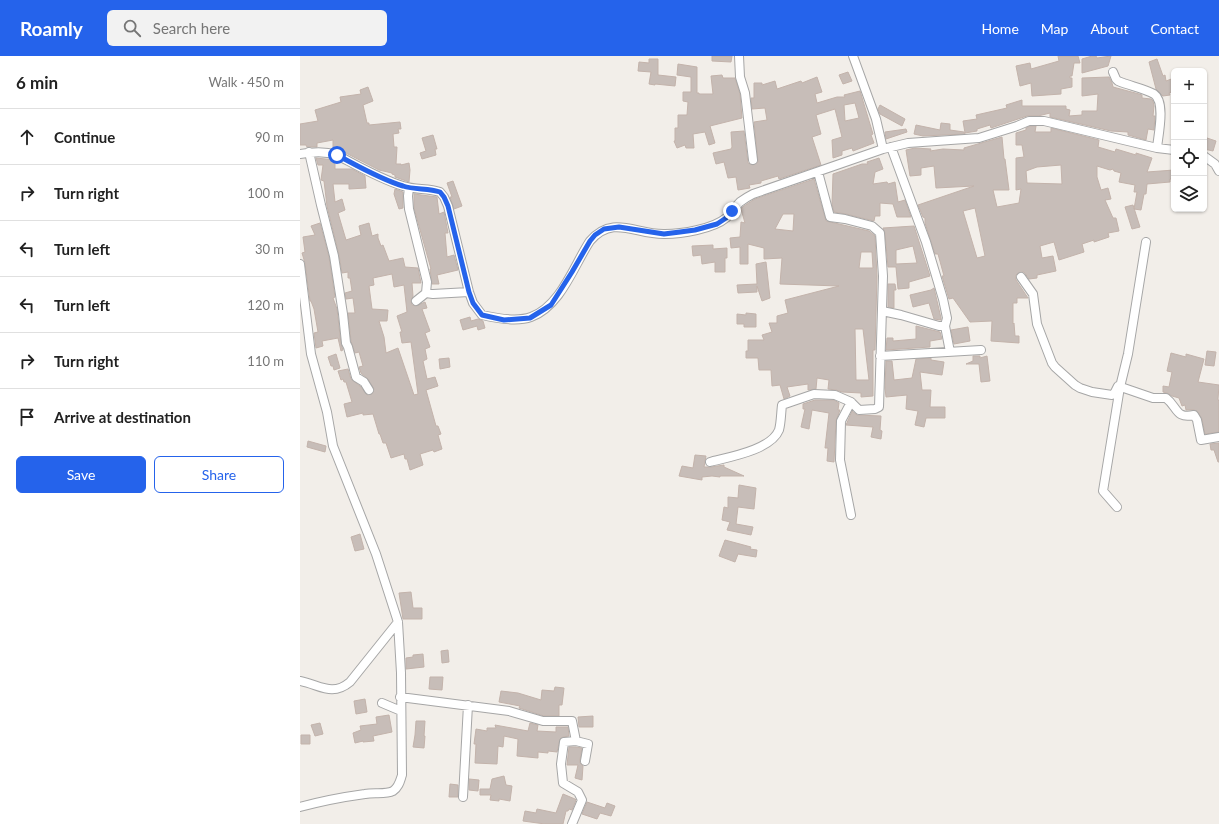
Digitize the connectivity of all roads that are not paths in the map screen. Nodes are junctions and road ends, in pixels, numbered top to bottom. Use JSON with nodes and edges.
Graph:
{"nodes":[{"id":1,"x":739,"y":56,"type":"edge"},
{"id":2,"x":853,"y":56,"type":"edge"},
{"id":3,"x":1113,"y":72,"type":"dead end"},
{"id":4,"x":891,"y":147,"type":"junction"},
{"id":5,"x":1157,"y":148,"type":"junction"},
{"id":6,"x":883,"y":150,"type":"junction"},
{"id":7,"x":1171,"y":150,"type":"edge"},
{"id":8,"x":310,"y":152,"type":"junction"},
{"id":9,"x":300,"y":154,"type":"edge"},
{"id":10,"x":1207,"y":158,"type":"edge"},
{"id":11,"x":753,"y":160,"type":"dead end"},
{"id":12,"x":1219,"y":171,"type":"edge"},
{"id":13,"x":818,"y":172,"type":"junction"},
{"id":14,"x":409,"y":188,"type":"junction"},
{"id":15,"x":1146,"y":242,"type":"dead end"},
{"id":16,"x":300,"y":264,"type":"edge"},
{"id":17,"x":1021,"y":277,"type":"dead end"},
{"id":18,"x":426,"y":292,"type":"junction"},
{"id":19,"x":469,"y":292,"type":"junction"},
{"id":20,"x":416,"y":301,"type":"dead end"},
{"id":21,"x":882,"y":311,"type":"junction"},
{"id":22,"x":946,"y":326,"type":"junction"},
{"id":23,"x":981,"y":350,"type":"dead end"},
{"id":24,"x":950,"y":352,"type":"junction"},
{"id":25,"x":880,"y":356,"type":"junction"},
{"id":26,"x":1120,"y":387,"type":"junction"},
{"id":27,"x":369,"y":390,"type":"dead end"},
{"id":28,"x":851,"y":402,"type":"junction"},
{"id":29,"x":1219,"y":437,"type":"edge"},
{"id":30,"x":710,"y":462,"type":"dead end"},
{"id":31,"x":1117,"y":507,"type":"dead end"},
{"id":32,"x":852,"y":515,"type":"dead end"},
{"id":33,"x":398,"y":622,"type":"junction"},
{"id":34,"x":300,"y":681,"type":"edge"},
{"id":35,"x":400,"y":697,"type":"junction"},
{"id":36,"x":382,"y":703,"type":"dead end"},
{"id":37,"x":468,"y":705,"type":"junction"},
{"id":38,"x":401,"y":711,"type":"junction"},
{"id":39,"x":576,"y":741,"type":"junction"},
{"id":40,"x":584,"y":761,"type":"dead end"},
{"id":41,"x":463,"y":797,"type":"dead end"},
{"id":42,"x":300,"y":807,"type":"edge"},
{"id":43,"x":572,"y":824,"type":"edge"}],
"edges":[{"from":1,"to":11,"type":"street"},
{"from":2,"to":6,"type":"street"},
{"from":3,"to":5,"type":"street"},
{"from":4,"to":5,"type":"street"},
{"from":4,"to":6,"type":"street"},
{"from":4,"to":22,"type":"street"},
{"from":5,"to":7,"type":"street"},
{"from":6,"to":13,"type":"street"},
{"from":8,"to":9,"type":"street"},
{"from":8,"to":14,"type":"street"},
{"from":8,"to":27,"type":"street"},
{"from":10,"to":12,"type":"street"},
{"from":13,"to":19,"type":"street"},
{"from":13,"to":21,"type":"street"},
{"from":14,"to":18,"type":"street"},
{"from":14,"to":19,"type":"street"},
{"from":15,"to":26,"type":"street"},
{"from":16,"to":33,"type":"street"},
{"from":17,"to":26,"type":"street"},
{"from":18,"to":19,"type":"street"},
{"from":18,"to":20,"type":"street"},
{"from":21,"to":22,"type":"street"},
{"from":21,"to":25,"type":"street"},
{"from":22,"to":24,"type":"street"},
{"from":23,"to":24,"type":"street"},
{"from":24,"to":25,"type":"street"},
{"from":25,"to":28,"type":"street"},
{"from":26,"to":29,"type":"street"},
{"from":26,"to":31,"type":"street"},
{"from":28,"to":30,"type":"street"},
{"from":28,"to":32,"type":"street"},
{"from":33,"to":34,"type":"street"},
{"from":33,"to":35,"type":"street"},
{"from":35,"to":37,"type":"street"},
{"from":35,"to":38,"type":"street"},
{"from":36,"to":38,"type":"street"},
{"from":37,"to":39,"type":"street"},
{"from":37,"to":41,"type":"street"},
{"from":38,"to":42,"type":"street"},
{"from":39,"to":40,"type":"street"},
{"from":39,"to":43,"type":"street"}]}
